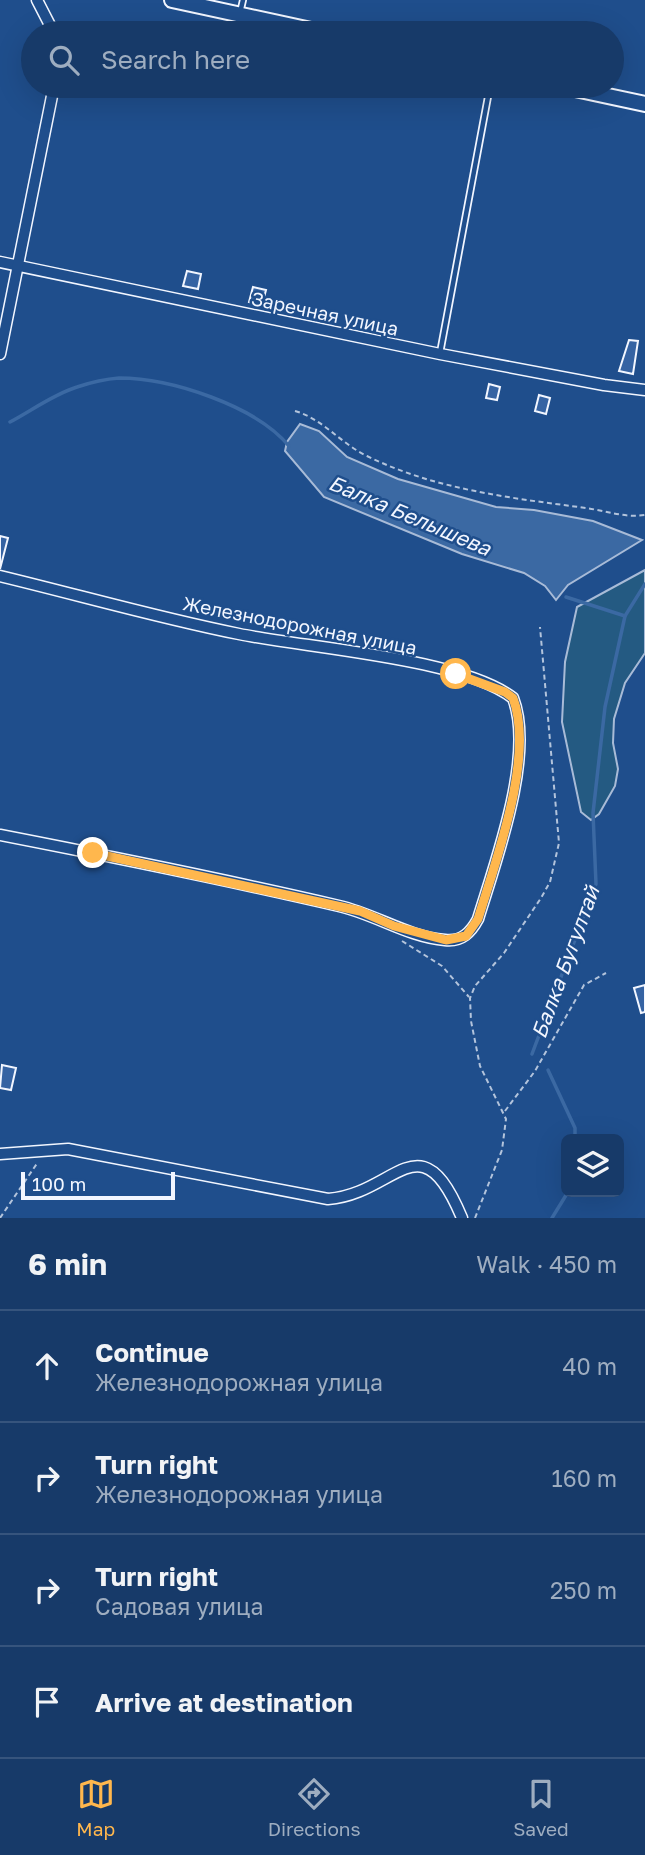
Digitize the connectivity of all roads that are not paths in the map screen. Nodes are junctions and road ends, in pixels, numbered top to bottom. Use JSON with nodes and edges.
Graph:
{"nodes":[{"id":1,"x":37,"y":0,"type":"edge"},
{"id":2,"x":172,"y":0,"type":"edge"},
{"id":3,"x":242,"y":7,"type":"edge"},
{"id":4,"x":48,"y":21,"type":"edge"},
{"id":5,"x":287,"y":21,"type":"edge"},
{"id":6,"x":52,"y":98,"type":"edge"},
{"id":7,"x":488,"y":98,"type":"edge"},
{"id":8,"x":617,"y":98,"type":"edge"},
{"id":9,"x":645,"y":104,"type":"edge"},
{"id":10,"x":0,"y":262,"type":"edge"},
{"id":11,"x":19,"y":266,"type":"junction"},
{"id":12,"x":0,"y":354,"type":"edge"},
{"id":13,"x":440,"y":354,"type":"junction"},
{"id":14,"x":645,"y":390,"type":"edge"},
{"id":15,"x":0,"y":576,"type":"edge"},
{"id":16,"x":0,"y":835,"type":"edge"},
{"id":17,"x":0,"y":1154,"type":"edge"},
{"id":18,"x":462,"y":1218,"type":"edge"}],
"edges":[{"from":1,"to":4,"type":"street"},
{"from":2,"to":3,"type":"street"},
{"from":3,"to":5,"type":"street"},
{"from":6,"to":11,"type":"street"},
{"from":7,"to":13,"type":"lane"},
{"from":8,"to":9,"type":"street"},
{"from":10,"to":11,"type":"street","name":"Заречная улица"},
{"from":11,"to":12,"type":"street"},
{"from":11,"to":13,"type":"street","name":"Заречная улица"},
{"from":13,"to":14,"type":"street","name":"Заречная улица"},
{"from":15,"to":16,"type":"street","name":"Железнодорожная улица"},
{"from":17,"to":18,"type":"street"}]}
